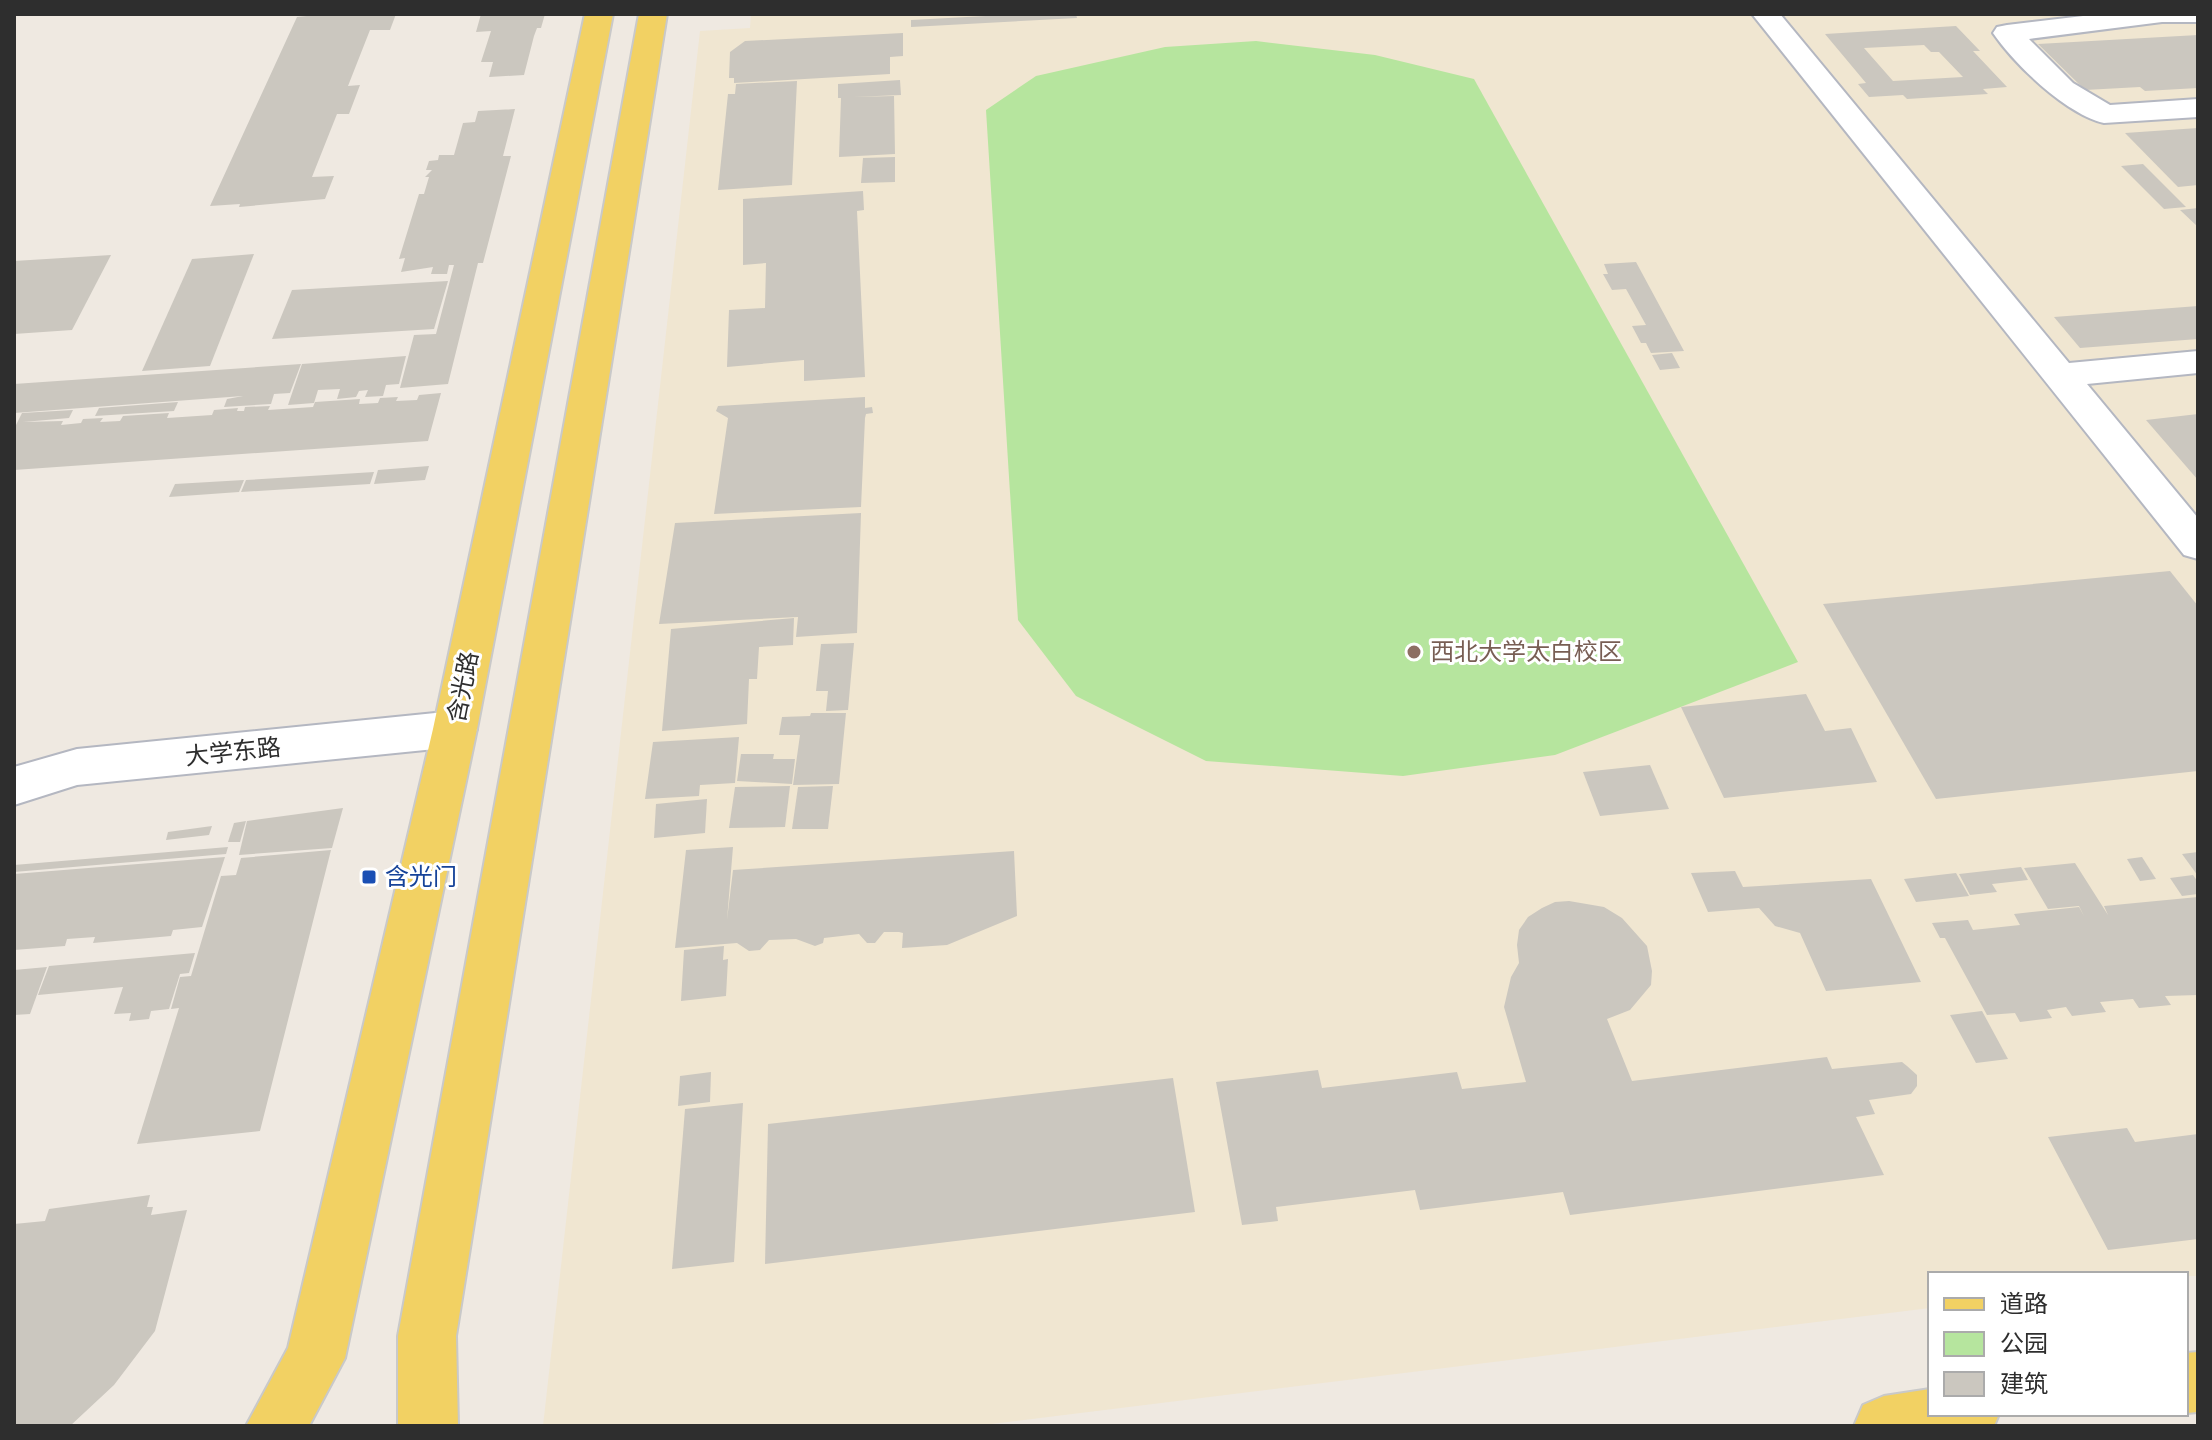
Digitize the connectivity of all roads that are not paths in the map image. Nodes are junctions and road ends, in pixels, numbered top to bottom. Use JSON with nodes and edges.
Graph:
{"nodes":[{"id":1,"x":599,"y":14,"type":"edge"},
{"id":2,"x":653,"y":14,"type":"edge"},
{"id":3,"x":1766,"y":14,"type":"edge"},
{"id":4,"x":2198,"y":14,"type":"edge"},
{"id":5,"x":2153,"y":15,"type":"edge"},
{"id":6,"x":2198,"y":108,"type":"edge"},
{"id":7,"x":2198,"y":362,"type":"edge"},
{"id":8,"x":2059,"y":375,"type":"junction"},
{"id":9,"x":2198,"y":545,"type":"edge"},
{"id":10,"x":455,"y":729,"type":"junction"},
{"id":11,"x":14,"y":786,"type":"edge"},
{"id":12,"x":1955,"y":1416,"type":"edge"},
{"id":13,"x":276,"y":1426,"type":"edge"},
{"id":14,"x":428,"y":1426,"type":"edge"},
{"id":15,"x":1884,"y":1426,"type":"edge"}],
"edges":[{"from":1,"to":10,"type":"main road","name":"含光路"},
{"from":2,"to":14,"type":"main road"},
{"from":3,"to":8,"type":"street"},
{"from":4,"to":5,"type":"street"},
{"from":5,"to":6,"type":"street"},
{"from":7,"to":8,"type":"street"},
{"from":8,"to":9,"type":"street"},
{"from":10,"to":11,"type":"street","name":"大学东路"},
{"from":10,"to":13,"type":"main road","name":"含光路"},
{"from":12,"to":15,"type":"main road"}]}
